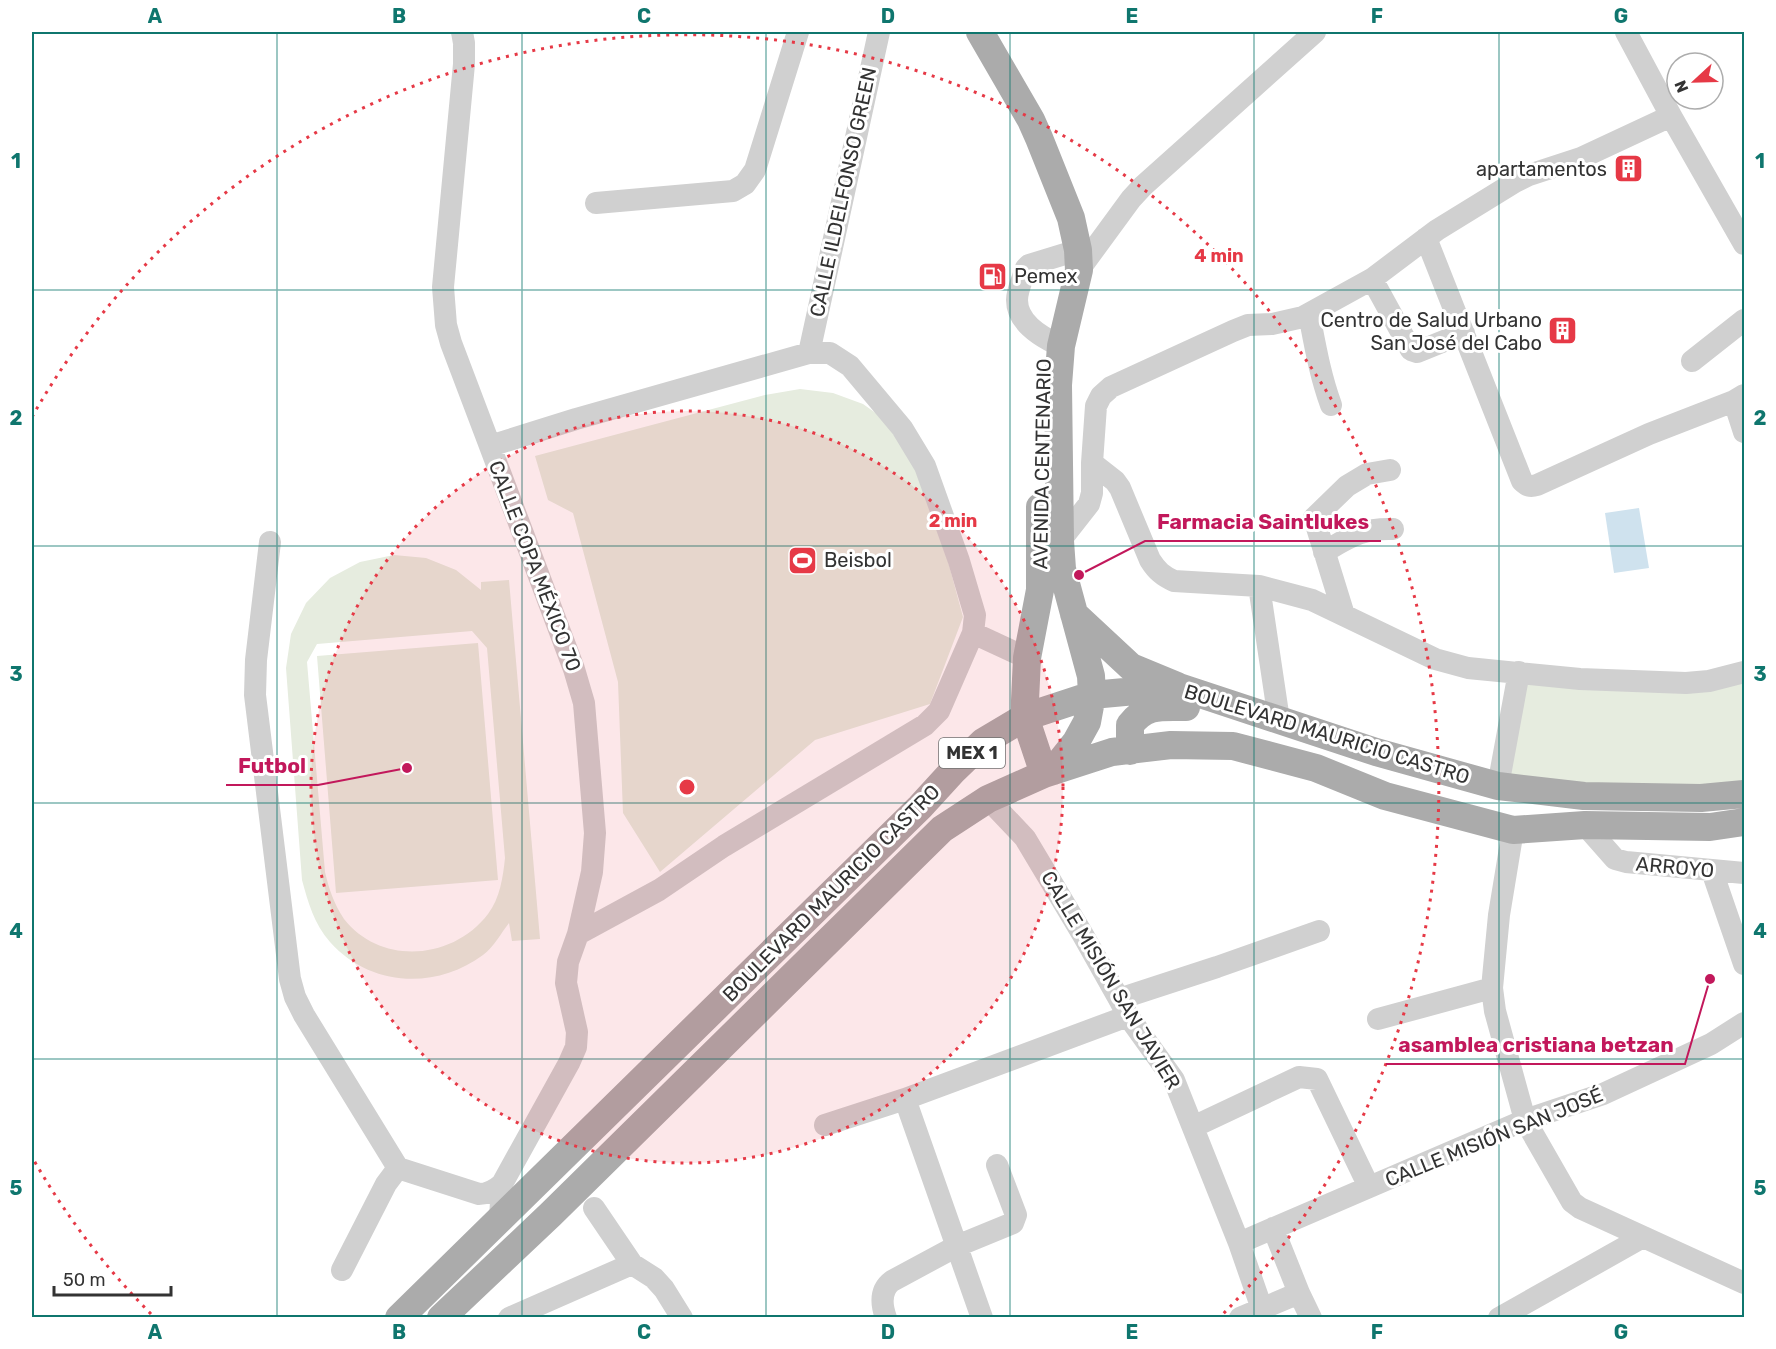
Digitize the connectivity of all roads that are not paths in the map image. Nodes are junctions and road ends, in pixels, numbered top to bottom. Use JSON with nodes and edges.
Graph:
{"nodes":[{"id":1,"x":462,"y":32,"type":"edge"},
{"id":2,"x":798,"y":32,"type":"edge"},
{"id":3,"x":960,"y":32,"type":"edge"},
{"id":4,"x":980,"y":32,"type":"edge"},
{"id":5,"x":1315,"y":32,"type":"edge"},
{"id":6,"x":1626,"y":32,"type":"edge"},
{"id":7,"x":870,"y":35,"type":"edge"},
{"id":8,"x":1671,"y":116,"type":"junction"},
{"id":9,"x":596,"y":203,"type":"dead end"},
{"id":10,"x":1426,"y":238,"type":"junction"},
{"id":11,"x":1744,"y":244,"type":"edge"},
{"id":12,"x":1073,"y":258,"type":"junction"},
{"id":13,"x":1372,"y":279,"type":"junction"},
{"id":14,"x":1309,"y":314,"type":"junction"},
{"id":15,"x":1744,"y":320,"type":"edge"},
{"id":16,"x":1464,"y":333,"type":"junction"},
{"id":17,"x":1052,"y":342,"type":"junction"},
{"id":18,"x":809,"y":353,"type":"junction"},
{"id":19,"x":1692,"y":361,"type":"dead end"},
{"id":20,"x":1739,"y":398,"type":"edge"},
{"id":21,"x":1331,"y":405,"type":"dead end"},
{"id":22,"x":1744,"y":432,"type":"edge"},
{"id":23,"x":490,"y":446,"type":"junction"},
{"id":24,"x":1092,"y":463,"type":"junction"},
{"id":25,"x":1390,"y":470,"type":"dead end"},
{"id":26,"x":1393,"y":529,"type":"dead end"},
{"id":27,"x":1060,"y":541,"type":"junction"},
{"id":28,"x":270,"y":542,"type":"dead end"},
{"id":29,"x":1324,"y":552,"type":"junction"},
{"id":30,"x":1259,"y":586,"type":"junction"},
{"id":31,"x":1074,"y":614,"type":"junction"},
{"id":32,"x":1344,"y":615,"type":"junction"},
{"id":33,"x":973,"y":633,"type":"junction"},
{"id":34,"x":1027,"y":658,"type":"junction"},
{"id":35,"x":1520,"y":672,"type":"junction"},
{"id":36,"x":1744,"y":672,"type":"edge"},
{"id":37,"x":1179,"y":687,"type":"junction"},
{"id":38,"x":1092,"y":695,"type":"junction"},
{"id":39,"x":1245,"y":708,"type":"junction"},
{"id":40,"x":1025,"y":717,"type":"junction"},
{"id":41,"x":1279,"y":720,"type":"junction"},
{"id":42,"x":1130,"y":751,"type":"junction"},
{"id":43,"x":1049,"y":772,"type":"junction"},
{"id":44,"x":1498,"y":786,"type":"junction"},
{"id":45,"x":1744,"y":794,"type":"edge"},
{"id":46,"x":988,"y":799,"type":"junction"},
{"id":47,"x":1744,"y":822,"type":"edge"},
{"id":48,"x":1585,"y":825,"type":"junction"},
{"id":49,"x":1513,"y":830,"type":"junction"},
{"id":50,"x":1712,"y":871,"type":"junction"},
{"id":51,"x":1744,"y":873,"type":"edge"},
{"id":52,"x":1319,"y":931,"type":"dead end"},
{"id":53,"x":578,"y":934,"type":"junction"},
{"id":54,"x":1744,"y":964,"type":"edge"},
{"id":55,"x":1492,"y":988,"type":"junction"},
{"id":56,"x":1124,"y":1008,"type":"junction"},
{"id":57,"x":1378,"y":1019,"type":"dead end"},
{"id":58,"x":1744,"y":1023,"type":"edge"},
{"id":59,"x":904,"y":1099,"type":"junction"},
{"id":60,"x":1525,"y":1120,"type":"junction"},
{"id":61,"x":825,"y":1125,"type":"dead end"},
{"id":62,"x":1193,"y":1127,"type":"junction"},
{"id":63,"x":516,"y":1160,"type":"junction"},
{"id":64,"x":997,"y":1165,"type":"dead end"},
{"id":65,"x":398,"y":1168,"type":"junction"},
{"id":66,"x":532,"y":1175,"type":"dead end"},
{"id":67,"x":502,"y":1184,"type":"junction"},
{"id":68,"x":1369,"y":1186,"type":"junction"},
{"id":69,"x":594,"y":1209,"type":"dead end"},
{"id":70,"x":500,"y":1219,"type":"junction"},
{"id":71,"x":1273,"y":1228,"type":"junction"},
{"id":72,"x":1643,"y":1237,"type":"junction"},
{"id":73,"x":1239,"y":1243,"type":"junction"},
{"id":74,"x":957,"y":1246,"type":"junction"},
{"id":75,"x":632,"y":1264,"type":"junction"},
{"id":76,"x":342,"y":1270,"type":"dead end"},
{"id":77,"x":1744,"y":1283,"type":"edge"},
{"id":78,"x":1299,"y":1293,"type":"junction"},
{"id":79,"x":1262,"y":1309,"type":"junction"},
{"id":80,"x":1524,"y":1312,"type":"edge"},
{"id":81,"x":399,"y":1317,"type":"edge"},
{"id":82,"x":441,"y":1317,"type":"edge"},
{"id":83,"x":509,"y":1317,"type":"edge"},
{"id":84,"x":682,"y":1317,"type":"edge"},
{"id":85,"x":886,"y":1317,"type":"edge"},
{"id":86,"x":982,"y":1317,"type":"edge"},
{"id":87,"x":1240,"y":1317,"type":"edge"},
{"id":88,"x":1311,"y":1317,"type":"edge"},
{"id":89,"x":1499,"y":1317,"type":"edge"}],
"edges":[{"from":1,"to":23,"type":"street"},
{"from":2,"to":9,"type":"street"},
{"from":3,"to":12,"type":"main road","name":"AVENIDA CENTENARIO"},
{"from":4,"to":12,"type":"main road","name":"AVENIDA CENTENARIO"},
{"from":5,"to":12,"type":"street"},
{"from":6,"to":8,"type":"street"},
{"from":7,"to":18,"type":"street","name":"CALLE ILDELFONSO GREEN"},
{"from":8,"to":10,"type":"street"},
{"from":8,"to":11,"type":"street"},
{"from":10,"to":13,"type":"street"},
{"from":10,"to":16,"type":"street"},
{"from":12,"to":17,"type":"main road","name":"AVENIDA CENTENARIO"},
{"from":13,"to":14,"type":"street"},
{"from":13,"to":16,"type":"street"},
{"from":14,"to":21,"type":"street"},
{"from":14,"to":24,"type":"street"},
{"from":15,"to":19,"type":"street"},
{"from":16,"to":20,"type":"street"},
{"from":17,"to":27,"type":"main road","name":"AVENIDA CENTENARIO"},
{"from":17,"to":34,"type":"main road","name":"AVENIDA CENTENARIO"},
{"from":18,"to":23,"type":"street","name":"CALLE COPA MÉXICO 70"},
{"from":18,"to":33,"type":"street","name":"CALLE COPA MÉXICO 70"},
{"from":20,"to":22,"type":"street"},
{"from":23,"to":53,"type":"street","name":"CALLE COPA MÉXICO 70"},
{"from":24,"to":27,"type":"street"},
{"from":24,"to":30,"type":"street"},
{"from":25,"to":29,"type":"street"},
{"from":26,"to":29,"type":"street"},
{"from":27,"to":31,"type":"main road","name":"AVENIDA CENTENARIO"},
{"from":28,"to":65,"type":"street"},
{"from":29,"to":32,"type":"street"},
{"from":30,"to":32,"type":"street"},
{"from":30,"to":41,"type":"street"},
{"from":31,"to":37,"type":"main road"},
{"from":31,"to":38,"type":"main road","name":"AVENIDA CENTENARIO"},
{"from":32,"to":35,"type":"street"},
{"from":33,"to":34,"type":"street"},
{"from":33,"to":53,"type":"street"},
{"from":34,"to":40,"type":"main road","name":"AVENIDA CENTENARIO"},
{"from":35,"to":36,"type":"street"},
{"from":35,"to":44,"type":"street"},
{"from":37,"to":38,"type":"main road","name":"BOULEVARD MAURICIO CASTRO","number":"MEX 1"},
{"from":37,"to":39,"type":"main road","name":"BOULEVARD MAURICIO CASTRO","number":"MEX 1"},
{"from":38,"to":40,"type":"main road","name":"BOULEVARD MAURICIO CASTRO","number":"MEX 1"},
{"from":38,"to":43,"type":"main road","name":"AVENIDA CENTENARIO"},
{"from":39,"to":41,"type":"main road","name":"BOULEVARD MAURICIO CASTRO","number":"MEX 1"},
{"from":39,"to":42,"type":"main road"},
{"from":40,"to":43,"type":"main road","name":"AVENIDA CENTENARIO"},
{"from":40,"to":70,"type":"main road","name":"BOULEVARD MAURICIO CASTRO","number":"MEX 1"},
{"from":41,"to":44,"type":"main road","name":"BOULEVARD MAURICIO CASTRO","number":"MEX 1"},
{"from":42,"to":43,"type":"main road","name":"BOULEVARD MAURICIO CASTRO","number":"MEX 1"},
{"from":42,"to":49,"type":"main road","name":"BOULEVARD MAURICIO CASTRO","number":"MEX 1"},
{"from":43,"to":46,"type":"main road","name":"BOULEVARD MAURICIO CASTRO","number":"MEX 1"},
{"from":44,"to":45,"type":"main road","name":"BOULEVARD MAURICIO CASTRO","number":"MEX 1"},
{"from":46,"to":56,"type":"street","name":"CALLE MISIÓN SAN JAVIER"},
{"from":46,"to":82,"type":"main road","name":"BOULEVARD MAURICIO CASTRO","number":"MEX 1"},
{"from":47,"to":48,"type":"main road","name":"BOULEVARD MAURICIO CASTRO","number":"MEX 1"},
{"from":48,"to":49,"type":"main road","name":"BOULEVARD MAURICIO CASTRO","number":"MEX 1"},
{"from":48,"to":50,"type":"street","name":"ARROYO"},
{"from":49,"to":55,"type":"street"},
{"from":50,"to":51,"type":"street","name":"ARROYO"},
{"from":50,"to":54,"type":"street"},
{"from":52,"to":56,"type":"street"},
{"from":53,"to":63,"type":"street","name":"CALLE COPA MÉXICO 70"},
{"from":55,"to":57,"type":"street"},
{"from":55,"to":60,"type":"street"},
{"from":56,"to":59,"type":"street"},
{"from":56,"to":62,"type":"street","name":"CALLE MISIÓN SAN JAVIER"},
{"from":58,"to":60,"type":"street","name":"CALLE MISIÓN SAN JOSÉ"},
{"from":59,"to":61,"type":"street"},
{"from":59,"to":74,"type":"street"},
{"from":60,"to":68,"type":"street","name":"CALLE MISIÓN SAN JOSÉ"},
{"from":60,"to":72,"type":"street"},
{"from":62,"to":68,"type":"street"},
{"from":62,"to":73,"type":"street","name":"CALLE MISIÓN SAN JAVIER"},
{"from":63,"to":66,"type":"street"},
{"from":63,"to":67,"type":"street","name":"CALLE COPA MÉXICO 70"},
{"from":64,"to":74,"type":"street"},
{"from":65,"to":67,"type":"street"},
{"from":65,"to":76,"type":"street"},
{"from":67,"to":70,"type":"street","name":"CALLE COPA MÉXICO 70"},
{"from":68,"to":71,"type":"street","name":"CALLE MISIÓN SAN JOSÉ"},
{"from":69,"to":75,"type":"street"},
{"from":70,"to":81,"type":"main road","name":"BOULEVARD MAURICIO CASTRO","number":"MEX 1"},
{"from":71,"to":73,"type":"street","name":"CALLE MISIÓN SAN JOSÉ"},
{"from":71,"to":78,"type":"street"},
{"from":72,"to":77,"type":"street"},
{"from":72,"to":80,"type":"street"},
{"from":73,"to":79,"type":"street","name":"CALLE MISIÓN SAN JAVIER"},
{"from":74,"to":85,"type":"street"},
{"from":74,"to":86,"type":"street"},
{"from":75,"to":83,"type":"street"},
{"from":75,"to":84,"type":"street"},
{"from":78,"to":79,"type":"street"},
{"from":78,"to":88,"type":"street"},
{"from":79,"to":87,"type":"street"},
{"from":80,"to":89,"type":"street"}]}
